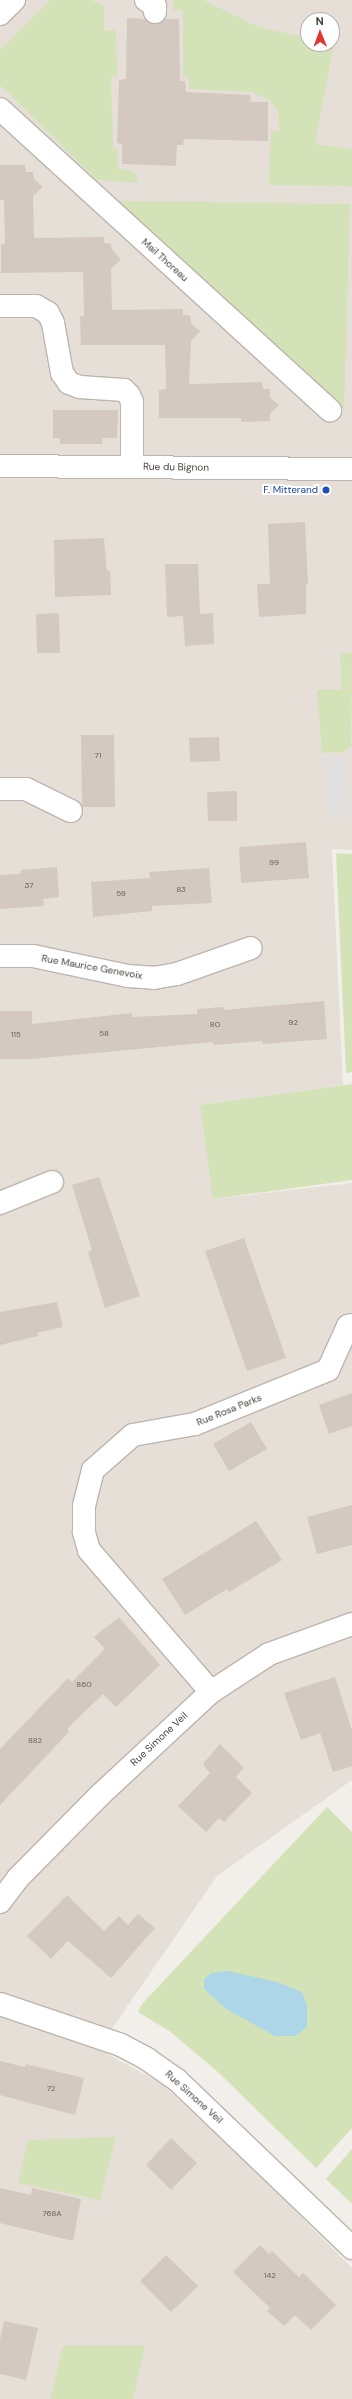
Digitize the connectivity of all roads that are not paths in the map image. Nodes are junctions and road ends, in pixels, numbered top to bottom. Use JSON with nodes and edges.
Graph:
{"nodes":[{"id":1,"x":14,"y":0,"type":"edge"},
{"id":2,"x":0,"y":14,"type":"edge"},
{"id":3,"x":0,"y":108,"type":"edge"},
{"id":4,"x":0,"y":306,"type":"edge"},
{"id":5,"x":330,"y":410,"type":"dead end"},
{"id":6,"x":0,"y":466,"type":"edge"},
{"id":7,"x":132,"y":467,"type":"junction"},
{"id":8,"x":352,"y":470,"type":"edge"},
{"id":9,"x":0,"y":789,"type":"edge"},
{"id":10,"x":71,"y":811,"type":"dead end"},
{"id":11,"x":251,"y":948,"type":"dead end"},
{"id":12,"x":0,"y":956,"type":"edge"},
{"id":13,"x":52,"y":1182,"type":"dead end"},
{"id":14,"x":0,"y":1203,"type":"edge"},
{"id":15,"x":352,"y":1325,"type":"edge"},
{"id":16,"x":352,"y":1624,"type":"edge"},
{"id":17,"x":211,"y":1692,"type":"junction"},
{"id":18,"x":0,"y":1902,"type":"edge"},
{"id":19,"x":0,"y":2004,"type":"edge"},
{"id":20,"x":352,"y":2248,"type":"edge"}],
"edges":[{"from":1,"to":2,"type":"street"},
{"from":3,"to":5,"type":"street","name":"Mail Thoreau"},
{"from":4,"to":7,"type":"street"},
{"from":6,"to":7,"type":"street","name":"Rue du Bignon"},
{"from":7,"to":8,"type":"street","name":"Rue du Bignon"},
{"from":9,"to":10,"type":"street"},
{"from":11,"to":12,"type":"street","name":"Rue Maurice Genevoix"},
{"from":13,"to":14,"type":"street"},
{"from":15,"to":17,"type":"street","name":"Rue Rosa Parks"},
{"from":16,"to":17,"type":"street","name":"Rue Simone Veil"},
{"from":17,"to":18,"type":"street","name":"Rue Simone Veil"},
{"from":19,"to":20,"type":"street","name":"Rue Simone Veil"}]}
